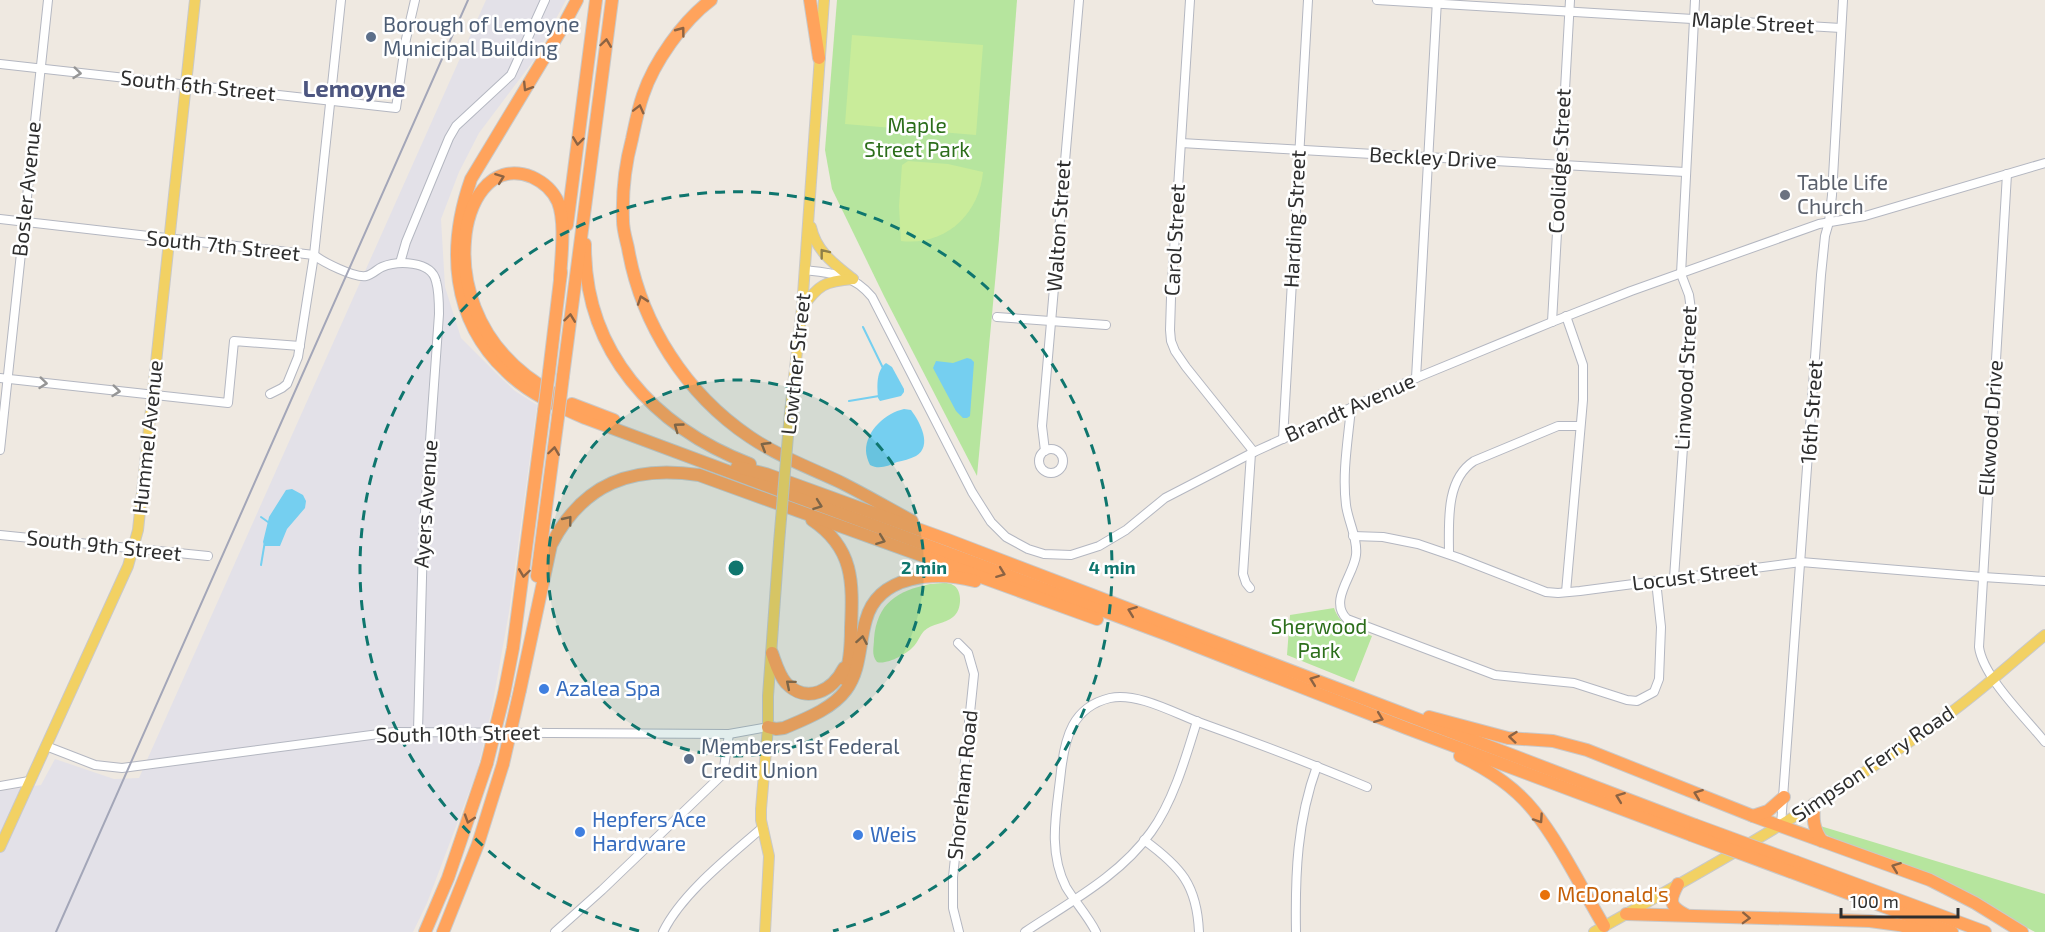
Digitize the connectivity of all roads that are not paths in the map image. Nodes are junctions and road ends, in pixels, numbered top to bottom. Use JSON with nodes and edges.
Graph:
{"nodes":[{"id":1,"x":48,"y":0,"type":"edge"},
{"id":2,"x":195,"y":0,"type":"edge"},
{"id":3,"x":341,"y":0,"type":"edge"},
{"id":4,"x":415,"y":0,"type":"edge"},
{"id":5,"x":545,"y":0,"type":"edge"},
{"id":6,"x":577,"y":0,"type":"edge"},
{"id":7,"x":596,"y":0,"type":"edge"},
{"id":8,"x":612,"y":0,"type":"edge"},
{"id":9,"x":711,"y":0,"type":"edge"},
{"id":10,"x":810,"y":0,"type":"edge"},
{"id":11,"x":824,"y":0,"type":"edge"},
{"id":12,"x":1079,"y":0,"type":"edge"},
{"id":13,"x":1190,"y":0,"type":"edge"},
{"id":14,"x":1308,"y":0,"type":"edge"},
{"id":15,"x":1377,"y":0,"type":"edge"},
{"id":16,"x":1570,"y":0,"type":"edge"},
{"id":17,"x":1695,"y":0,"type":"edge"},
{"id":18,"x":1843,"y":0,"type":"edge"},
{"id":19,"x":1437,"y":2,"type":"edge"},
{"id":20,"x":1569,"y":12,"type":"junction"},
{"id":21,"x":1693,"y":19,"type":"junction"},
{"id":22,"x":1841,"y":28,"type":"junction"},
{"id":23,"x":819,"y":58,"type":"junction"},
{"id":24,"x":0,"y":64,"type":"edge"},
{"id":25,"x":40,"y":69,"type":"junction"},
{"id":26,"x":186,"y":85,"type":"junction"},
{"id":27,"x":330,"y":100,"type":"junction"},
{"id":28,"x":1181,"y":143,"type":"junction"},
{"id":29,"x":1299,"y":150,"type":"junction"},
{"id":30,"x":1427,"y":158,"type":"junction"},
{"id":31,"x":2045,"y":163,"type":"edge"},
{"id":32,"x":1559,"y":165,"type":"junction"},
{"id":33,"x":1685,"y":172,"type":"junction"},
{"id":34,"x":2007,"y":174,"type":"junction"},
{"id":35,"x":587,"y":184,"type":"junction"},
{"id":36,"x":808,"y":217,"type":"junction"},
{"id":37,"x":0,"y":219,"type":"edge"},
{"id":38,"x":24,"y":222,"type":"junction"},
{"id":39,"x":1829,"y":222,"type":"junction"},
{"id":40,"x":169,"y":240,"type":"junction"},
{"id":41,"x":314,"y":255,"type":"junction"},
{"id":42,"x":400,"y":263,"type":"junction"},
{"id":43,"x":804,"y":270,"type":"junction"},
{"id":44,"x":1681,"y":274,"type":"junction"},
{"id":45,"x":560,"y":279,"type":"junction"},
{"id":46,"x":853,"y":279,"type":"junction"},
{"id":47,"x":802,"y":308,"type":"junction"},
{"id":48,"x":997,"y":316,"type":"dead end"},
{"id":49,"x":1566,"y":316,"type":"junction"},
{"id":50,"x":1051,"y":321,"type":"junction"},
{"id":51,"x":1552,"y":322,"type":"junction"},
{"id":52,"x":1106,"y":326,"type":"dead end"},
{"id":53,"x":300,"y":346,"type":"junction"},
{"id":54,"x":1416,"y":378,"type":"junction"},
{"id":55,"x":4,"y":379,"type":"edge"},
{"id":56,"x":270,"y":394,"type":"dead end"},
{"id":57,"x":153,"y":395,"type":"junction"},
{"id":58,"x":1350,"y":408,"type":"junction"},
{"id":59,"x":1580,"y":426,"type":"junction"},
{"id":60,"x":1283,"y":439,"type":"junction"},
{"id":61,"x":0,"y":450,"type":"edge"},
{"id":62,"x":1045,"y":451,"type":"dead end"},
{"id":63,"x":1252,"y":453,"type":"junction"},
{"id":64,"x":766,"y":474,"type":"junction"},
{"id":65,"x":787,"y":507,"type":"junction"},
{"id":66,"x":0,"y":535,"type":"edge"},
{"id":67,"x":1353,"y":536,"type":"junction"},
{"id":68,"x":948,"y":540,"type":"junction"},
{"id":69,"x":134,"y":549,"type":"junction"},
{"id":70,"x":1449,"y":554,"type":"junction"},
{"id":71,"x":208,"y":556,"type":"dead end"},
{"id":72,"x":1801,"y":562,"type":"junction"},
{"id":73,"x":1674,"y":578,"type":"junction"},
{"id":74,"x":1983,"y":578,"type":"junction"},
{"id":75,"x":1656,"y":580,"type":"junction"},
{"id":76,"x":2045,"y":581,"type":"edge"},
{"id":77,"x":1250,"y":588,"type":"dead end"},
{"id":78,"x":1011,"y":589,"type":"junction"},
{"id":79,"x":1566,"y":592,"type":"junction"},
{"id":80,"x":2045,"y":635,"type":"edge"},
{"id":81,"x":958,"y":643,"type":"dead end"},
{"id":82,"x":772,"y":653,"type":"junction"},
{"id":83,"x":848,"y":658,"type":"junction"},
{"id":84,"x":524,"y":676,"type":"junction"},
{"id":85,"x":1993,"y":679,"type":"junction"},
{"id":86,"x":1313,"y":692,"type":"junction"},
{"id":87,"x":1369,"y":701,"type":"junction"},
{"id":88,"x":1197,"y":721,"type":"junction"},
{"id":89,"x":768,"y":727,"type":"junction"},
{"id":90,"x":1406,"y":728,"type":"junction"},
{"id":91,"x":418,"y":731,"type":"junction"},
{"id":92,"x":729,"y":734,"type":"junction"},
{"id":93,"x":2045,"y":741,"type":"edge"},
{"id":94,"x":46,"y":746,"type":"junction"},
{"id":95,"x":1316,"y":769,"type":"junction"},
{"id":96,"x":723,"y":774,"type":"junction"},
{"id":97,"x":764,"y":775,"type":"junction"},
{"id":98,"x":29,"y":781,"type":"junction"},
{"id":99,"x":0,"y":786,"type":"edge"},
{"id":100,"x":1367,"y":786,"type":"dead end"},
{"id":101,"x":1784,"y":797,"type":"junction"},
{"id":102,"x":1814,"y":804,"type":"junction"},
{"id":103,"x":1753,"y":816,"type":"junction"},
{"id":104,"x":1781,"y":825,"type":"junction"},
{"id":105,"x":763,"y":826,"type":"junction"},
{"id":106,"x":1693,"y":830,"type":"junction"},
{"id":107,"x":1144,"y":840,"type":"junction"},
{"id":108,"x":1822,"y":841,"type":"junction"},
{"id":109,"x":0,"y":847,"type":"edge"},
{"id":110,"x":1794,"y":867,"type":"junction"},
{"id":111,"x":1678,"y":884,"type":"junction"},
{"id":112,"x":1074,"y":899,"type":"junction"},
{"id":113,"x":1626,"y":914,"type":"junction"},
{"id":114,"x":1687,"y":915,"type":"junction"},
{"id":115,"x":1601,"y":930,"type":"edge"},
{"id":116,"x":425,"y":932,"type":"edge"},
{"id":117,"x":443,"y":932,"type":"edge"},
{"id":118,"x":555,"y":932,"type":"edge"},
{"id":119,"x":663,"y":932,"type":"edge"},
{"id":120,"x":765,"y":932,"type":"edge"},
{"id":121,"x":959,"y":932,"type":"edge"},
{"id":122,"x":1024,"y":932,"type":"edge"},
{"id":123,"x":1096,"y":932,"type":"edge"},
{"id":124,"x":1199,"y":932,"type":"edge"},
{"id":125,"x":1296,"y":932,"type":"edge"},
{"id":126,"x":1928,"y":932,"type":"edge"},
{"id":127,"x":1952,"y":932,"type":"edge"},
{"id":128,"x":1985,"y":932,"type":"edge"},
{"id":129,"x":2022,"y":932,"type":"edge"}],
"edges":[{"from":1,"to":25,"type":"street","name":"Bosler Avenue"},
{"from":2,"to":26,"type":"main road","name":"Hummel Avenue"},
{"from":3,"to":27,"type":"street"},
{"from":4,"to":27,"type":"street","name":"South 6th Street"},
{"from":5,"to":42,"type":"street"},
{"from":6,"to":86,"type":"highway","one_way":true},
{"from":7,"to":45,"type":"highway","one_way":true},
{"from":35,"to":8,"type":"highway","one_way":true},
{"from":68,"to":9,"type":"highway","one_way":true},
{"from":10,"to":23,"type":"highway"},
{"from":11,"to":23,"type":"main road","name":"Lowther Street"},
{"from":12,"to":50,"type":"street","name":"Walton Street"},
{"from":13,"to":28,"type":"street","name":"Carol Street"},
{"from":14,"to":29,"type":"street","name":"Harding Street"},
{"from":15,"to":19,"type":"street","name":"Maple Street"},
{"from":16,"to":20,"type":"street","name":"Coolidge Street"},
{"from":17,"to":21,"type":"street","name":"Linwood Street"},
{"from":18,"to":22,"type":"street","name":"16th Street"},
{"from":19,"to":20,"type":"street","name":"Maple Street"},
{"from":19,"to":30,"type":"street"},
{"from":20,"to":21,"type":"street","name":"Maple Street"},
{"from":20,"to":32,"type":"street","name":"Coolidge Street"},
{"from":21,"to":22,"type":"street","name":"Maple Street"},
{"from":21,"to":33,"type":"street","name":"Linwood Street"},
{"from":22,"to":39,"type":"street","name":"16th Street"},
{"from":23,"to":36,"type":"main road","name":"Lowther Street"},
{"from":24,"to":25,"type":"street","name":"South 6th Street"},
{"from":25,"to":26,"type":"street","name":"South 6th Street","one_way":true},
{"from":25,"to":38,"type":"street","name":"Bosler Avenue"},
{"from":26,"to":27,"type":"street","name":"South 6th Street"},
{"from":26,"to":40,"type":"main road","name":"Hummel Avenue"},
{"from":27,"to":41,"type":"street"},
{"from":28,"to":29,"type":"street","name":"Beckley Drive"},
{"from":28,"to":63,"type":"street","name":"Carol Street"},
{"from":29,"to":30,"type":"street","name":"Beckley Drive"},
{"from":29,"to":60,"type":"street","name":"Harding Street"},
{"from":30,"to":32,"type":"street","name":"Beckley Drive"},
{"from":30,"to":54,"type":"street"},
{"from":31,"to":34,"type":"street","name":"Brandt Avenue"},
{"from":32,"to":33,"type":"street","name":"Beckley Drive"},
{"from":32,"to":51,"type":"street","name":"Coolidge Street"},
{"from":33,"to":44,"type":"street","name":"Linwood Street"},
{"from":34,"to":39,"type":"street","name":"Brandt Avenue"},
{"from":34,"to":74,"type":"street","name":"Elkwood Drive"},
{"from":64,"to":35,"type":"highway","one_way":true},
{"from":84,"to":35,"type":"highway","one_way":true,"bridge":true},
{"from":36,"to":43,"type":"main road","name":"Lowther Street"},
{"from":46,"to":36,"type":"main road","one_way":true},
{"from":37,"to":38,"type":"street","name":"South 7th Street"},
{"from":38,"to":40,"type":"street","name":"South 7th Street"},
{"from":38,"to":55,"type":"street","name":"Bosler Avenue"},
{"from":39,"to":44,"type":"street","name":"Brandt Avenue"},
{"from":39,"to":72,"type":"street","name":"16th Street"},
{"from":40,"to":41,"type":"street","name":"South 7th Street"},
{"from":40,"to":57,"type":"main road","name":"Hummel Avenue"},
{"from":41,"to":42,"type":"street","name":"South 7th Street"},
{"from":41,"to":53,"type":"street"},
{"from":42,"to":91,"type":"street","name":"Ayers Avenue"},
{"from":43,"to":46,"type":"street"},
{"from":43,"to":47,"type":"main road","name":"Lowther Street"},
{"from":44,"to":49,"type":"street","name":"Brandt Avenue"},
{"from":44,"to":73,"type":"street","name":"Linwood Street"},
{"from":64,"to":45,"type":"highway","one_way":true},
{"from":45,"to":116,"type":"highway","one_way":true,"bridge":true},
{"from":46,"to":47,"type":"main road"},
{"from":46,"to":63,"type":"street","name":"Brandt Avenue"},
{"from":47,"to":82,"type":"main road","name":"Lowther Street","bridge":true},
{"from":48,"to":50,"type":"street"},
{"from":49,"to":51,"type":"street","name":"Brandt Avenue"},
{"from":49,"to":59,"type":"street"},
{"from":50,"to":52,"type":"street"},
{"from":50,"to":62,"type":"street","name":"Walton Street"},
{"from":51,"to":54,"type":"street","name":"Brandt Avenue"},
{"from":53,"to":56,"type":"street"},
{"from":53,"to":57,"type":"street"},
{"from":54,"to":58,"type":"street","name":"Brandt Avenue"},
{"from":55,"to":57,"type":"street","one_way":true},
{"from":55,"to":61,"type":"street","name":"Bosler Avenue"},
{"from":57,"to":69,"type":"main road","name":"Hummel Avenue"},
{"from":58,"to":60,"type":"street","name":"Brandt Avenue"},
{"from":58,"to":67,"type":"street"},
{"from":59,"to":70,"type":"street"},
{"from":59,"to":79,"type":"street"},
{"from":60,"to":63,"type":"street","name":"Brandt Avenue"},
{"from":63,"to":77,"type":"street"},
{"from":64,"to":68,"type":"highway"},
{"from":65,"to":78,"type":"highway","one_way":true},
{"from":65,"to":83,"type":"highway"},
{"from":84,"to":65,"type":"highway","one_way":true},
{"from":66,"to":69,"type":"street","name":"South 9th Street"},
{"from":67,"to":70,"type":"street","name":"Locust Street"},
{"from":67,"to":75,"type":"street"},
{"from":87,"to":68,"type":"highway","one_way":true},
{"from":69,"to":71,"type":"street","name":"South 9th Street"},
{"from":69,"to":94,"type":"main road","name":"Hummel Avenue"},
{"from":70,"to":79,"type":"street","name":"Locust Street"},
{"from":72,"to":73,"type":"street","name":"Locust Street"},
{"from":72,"to":74,"type":"street","name":"Locust Street"},
{"from":72,"to":101,"type":"street","name":"16th Street"},
{"from":73,"to":75,"type":"street","name":"Locust Street"},
{"from":74,"to":76,"type":"street","name":"Locust Street"},
{"from":74,"to":85,"type":"street","name":"Elkwood Drive"},
{"from":75,"to":79,"type":"street","name":"Locust Street"},
{"from":78,"to":86,"type":"highway"},
{"from":89,"to":78,"type":"highway","one_way":true},
{"from":80,"to":85,"type":"main road","name":"Simpson Ferry Road"},
{"from":81,"to":121,"type":"street","name":"Shoreham Road"},
{"from":83,"to":82,"type":"highway","one_way":true},
{"from":82,"to":89,"type":"main road","name":"Lowther Street"},
{"from":83,"to":89,"type":"highway"},
{"from":84,"to":117,"type":"highway","bridge":true},
{"from":85,"to":93,"type":"street","name":"Elkwood Drive"},
{"from":85,"to":102,"type":"main road","name":"Simpson Ferry Road"},
{"from":86,"to":90,"type":"highway","one_way":true},
{"from":103,"to":87,"type":"highway","one_way":true},
{"from":106,"to":87,"type":"highway","one_way":true},
{"from":88,"to":95,"type":"street"},
{"from":88,"to":107,"type":"street"},
{"from":88,"to":112,"type":"street"},
{"from":89,"to":92,"type":"street","name":"South 10th Street"},
{"from":89,"to":97,"type":"main road","name":"Lowther Street"},
{"from":90,"to":106,"type":"highway"},
{"from":90,"to":115,"type":"highway","one_way":true},
{"from":91,"to":92,"type":"street","name":"South 10th Street"},
{"from":91,"to":94,"type":"street","name":"South 10th Street"},
{"from":92,"to":96,"type":"street"},
{"from":94,"to":98,"type":"main road","name":"Hummel Avenue"},
{"from":95,"to":100,"type":"street"},
{"from":95,"to":125,"type":"street"},
{"from":96,"to":97,"type":"street"},
{"from":96,"to":118,"type":"street"},
{"from":97,"to":105,"type":"main road","name":"Lowther Street"},
{"from":98,"to":99,"type":"street"},
{"from":98,"to":109,"type":"main road","name":"Hummel Avenue"},
{"from":101,"to":103,"type":"highway"},
{"from":101,"to":104,"type":"street","name":"16th Street"},
{"from":102,"to":104,"type":"main road","name":"Simpson Ferry Road"},
{"from":102,"to":108,"type":"highway"},
{"from":103,"to":104,"type":"highway"},
{"from":104,"to":108,"type":"highway"},
{"from":104,"to":111,"type":"main road","name":"Simpson Ferry Road"},
{"from":105,"to":119,"type":"street"},
{"from":105,"to":120,"type":"main road","name":"Lowther Street"},
{"from":106,"to":110,"type":"highway","bridge":true},
{"from":107,"to":112,"type":"street"},
{"from":107,"to":124,"type":"street"},
{"from":129,"to":108,"type":"highway","one_way":true},
{"from":110,"to":127,"type":"highway"},
{"from":110,"to":128,"type":"highway"},
{"from":111,"to":113,"type":"main road","name":"Simpson Ferry Road"},
{"from":111,"to":114,"type":"highway"},
{"from":112,"to":122,"type":"street"},
{"from":112,"to":123,"type":"street"},
{"from":113,"to":114,"type":"highway"},
{"from":113,"to":115,"type":"main road","name":"Simpson Ferry Road"},
{"from":114,"to":126,"type":"highway","one_way":true}]}
